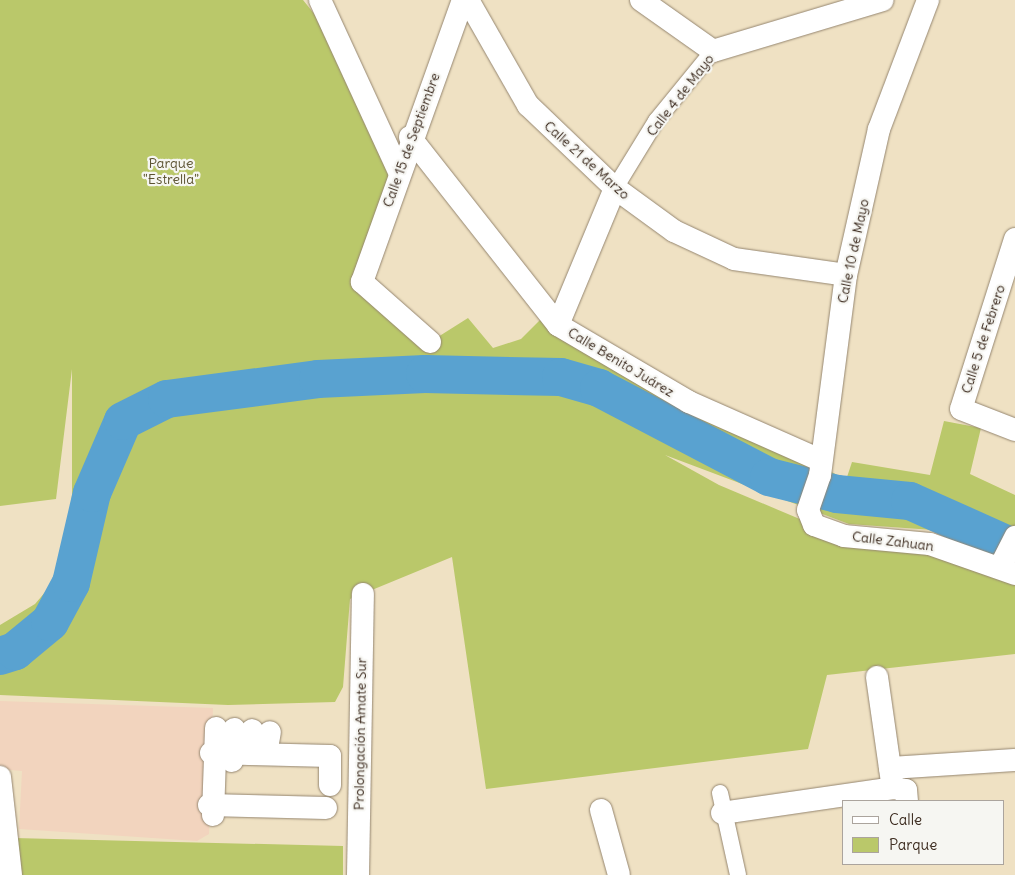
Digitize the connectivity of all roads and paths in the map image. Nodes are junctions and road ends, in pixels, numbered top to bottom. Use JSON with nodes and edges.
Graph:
{"nodes":[{"id":1,"x":320,"y":0,"type":"edge"},
{"id":2,"x":463,"y":0,"type":"edge"},
{"id":3,"x":468,"y":0,"type":"edge"},
{"id":4,"x":641,"y":0,"type":"edge"},
{"id":5,"x":928,"y":0,"type":"edge"},
{"id":6,"x":875,"y":1,"type":"edge"},
{"id":7,"x":713,"y":51,"type":"junction"},
{"id":8,"x":410,"y":137,"type":"junction"},
{"id":9,"x":399,"y":172,"type":"junction"},
{"id":10,"x":615,"y":188,"type":"junction"},
{"id":11,"x":1015,"y":239,"type":"edge"},
{"id":12,"x":846,"y":275,"type":"junction"},
{"id":13,"x":558,"y":325,"type":"junction"},
{"id":14,"x":430,"y":342,"type":"dead end"},
{"id":15,"x":1015,"y":430,"type":"edge"},
{"id":16,"x":820,"y":468,"type":"junction"},
{"id":17,"x":808,"y":510,"type":"joint"},
{"id":18,"x":1015,"y":537,"type":"edge"},
{"id":19,"x":1006,"y":567,"type":"edge"},
{"id":20,"x":363,"y":594,"type":"dead end"},
{"id":21,"x":877,"y":677,"type":"dead end"},
{"id":22,"x":263,"y":757,"type":"junction"},
{"id":23,"x":1015,"y":760,"type":"edge"},
{"id":24,"x":0,"y":777,"type":"edge"},
{"id":25,"x":359,"y":783,"type":"junction"},
{"id":26,"x":330,"y":785,"type":"junction"},
{"id":27,"x":897,"y":786,"type":"edge"},
{"id":28,"x":721,"y":803,"type":"joint"},
{"id":29,"x":266,"y":807,"type":"junction"},
{"id":30,"x":601,"y":810,"type":"dead end"},
{"id":31,"x":358,"y":819,"type":"junction"},
{"id":32,"x":11,"y":875,"type":"edge"},
{"id":33,"x":358,"y":875,"type":"edge"},
{"id":34,"x":619,"y":875,"type":"edge"},
{"id":35,"x":738,"y":875,"type":"edge"}],
"edges":[{"from":1,"to":9,"type":"street"},
{"from":2,"to":8,"type":"street","name":"Calle 15 de Septiembre"},
{"from":3,"to":10,"type":"street","name":"Calle 21 de Marzo"},
{"from":4,"to":7,"type":"street"},
{"from":5,"to":12,"type":"street","name":"Calle 10 de Mayo"},
{"from":6,"to":7,"type":"street","name":"Calle 4 de Mayo"},
{"from":7,"to":10,"type":"street","name":"Calle 4 de Mayo"},
{"from":8,"to":9,"type":"street","name":"Calle 15 de Septiembre"},
{"from":8,"to":13,"type":"street","name":"Calle Benito Juárez"},
{"from":9,"to":14,"type":"street","name":"Calle 15 de Septiembre"},
{"from":10,"to":12,"type":"street","name":"Calle 21 de Marzo"},
{"from":10,"to":13,"type":"street","name":"Calle 4 de Mayo"},
{"from":11,"to":15,"type":"street","name":"Calle 5 de Febrero"},
{"from":12,"to":16,"type":"street","name":"Calle 10 de Mayo"},
{"from":13,"to":16,"type":"street","name":"Calle Benito Juárez"},
{"from":16,"to":17,"type":"street","name":"Calle 10 de Mayo"},
{"from":17,"to":19,"type":"street","name":"Calle Zahuan"},
{"from":18,"to":19,"type":"street"},
{"from":20,"to":25,"type":"street","name":"Prolongación Amate Sur"},
{"from":21,"to":27,"type":"street"},
{"from":22,"to":22,"type":"street"},
{"from":22,"to":26,"type":"street"},
{"from":22,"to":29,"type":"street"},
{"from":23,"to":27,"type":"street"},
{"from":24,"to":32,"type":"street"},
{"from":25,"to":26,"type":"street"},
{"from":25,"to":31,"type":"street","name":"Prolongación Amate Sur"},
{"from":26,"to":29,"type":"street"},
{"from":27,"to":28,"type":"street"},
{"from":28,"to":35,"type":"street"},
{"from":29,"to":31,"type":"street"},
{"from":30,"to":34,"type":"street"},
{"from":31,"to":33,"type":"street","name":"Prolongación Amate Sur"}]}
